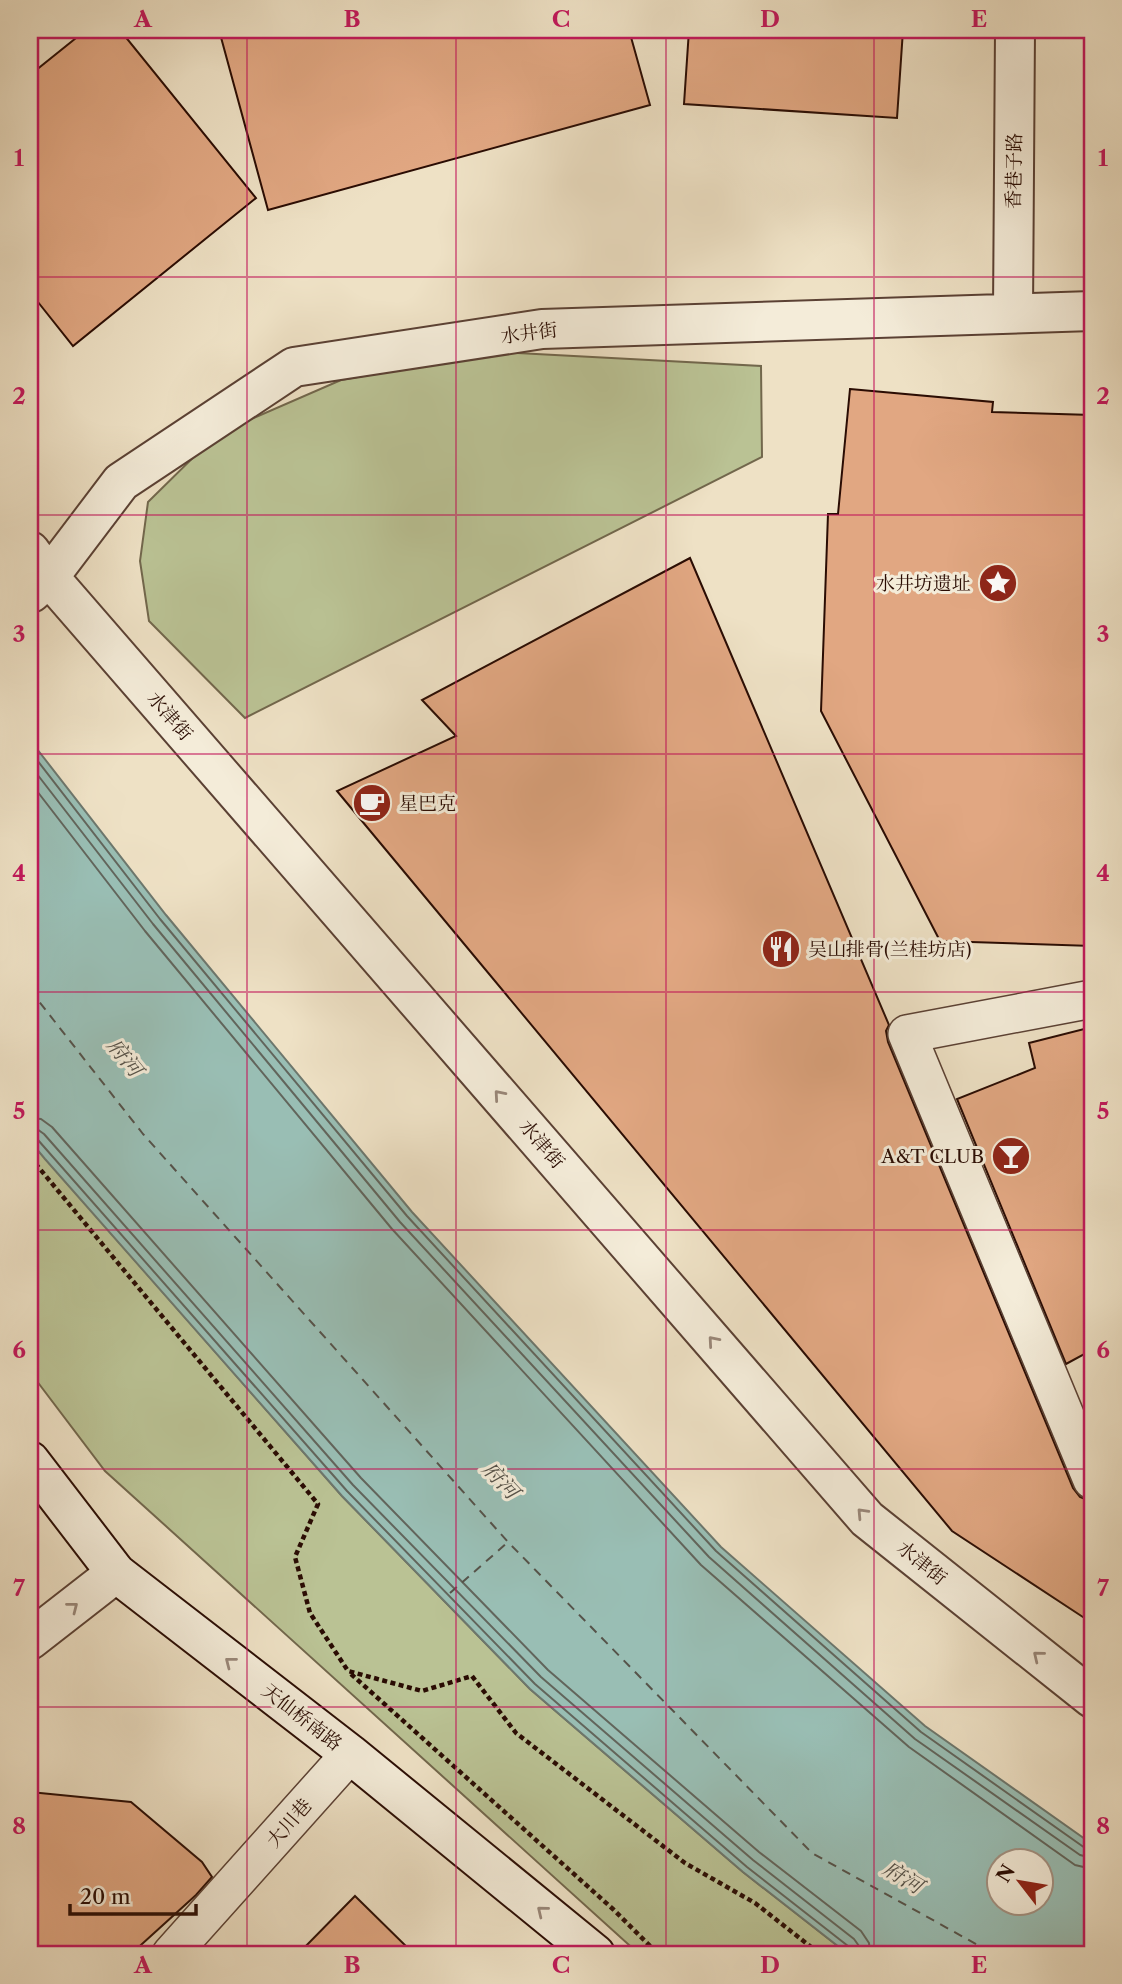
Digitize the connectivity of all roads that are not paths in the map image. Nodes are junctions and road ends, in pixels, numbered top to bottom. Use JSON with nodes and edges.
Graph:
{"nodes":[{"id":1,"x":1015,"y":30,"type":"edge"},
{"id":2,"x":1092,"y":311,"type":"edge"},
{"id":3,"x":1013,"y":312,"type":"junction"},
{"id":4,"x":36,"y":574,"type":"edge"},
{"id":5,"x":1092,"y":999,"type":"edge"},
{"id":6,"x":30,"y":1461,"type":"edge"},
{"id":7,"x":1092,"y":1480,"type":"edge"},
{"id":8,"x":116,"y":1573,"type":"junction"},
{"id":9,"x":30,"y":1640,"type":"edge"},
{"id":10,"x":1092,"y":1698,"type":"edge"},
{"id":11,"x":350,"y":1754,"type":"junction"},
{"id":12,"x":171,"y":1954,"type":"edge"},
{"id":13,"x":595,"y":1954,"type":"edge"}],
"edges":[{"from":1,"to":3,"type":"street","name":"香巷子路"},
{"from":2,"to":3,"type":"street","name":"水井街"},
{"from":3,"to":4,"type":"street","name":"水井街"},
{"from":10,"to":4,"type":"street","name":"水津街","one_way":true},
{"from":5,"to":7,"type":"street"},
{"from":6,"to":8,"type":"street","name":"天仙桥南路"},
{"from":9,"to":8,"type":"street","one_way":true},
{"from":11,"to":8,"type":"street","name":"天仙桥南路","one_way":true},
{"from":11,"to":12,"type":"street","name":"大川巷"},
{"from":13,"to":11,"type":"street","name":"天仙桥南路","one_way":true}]}
